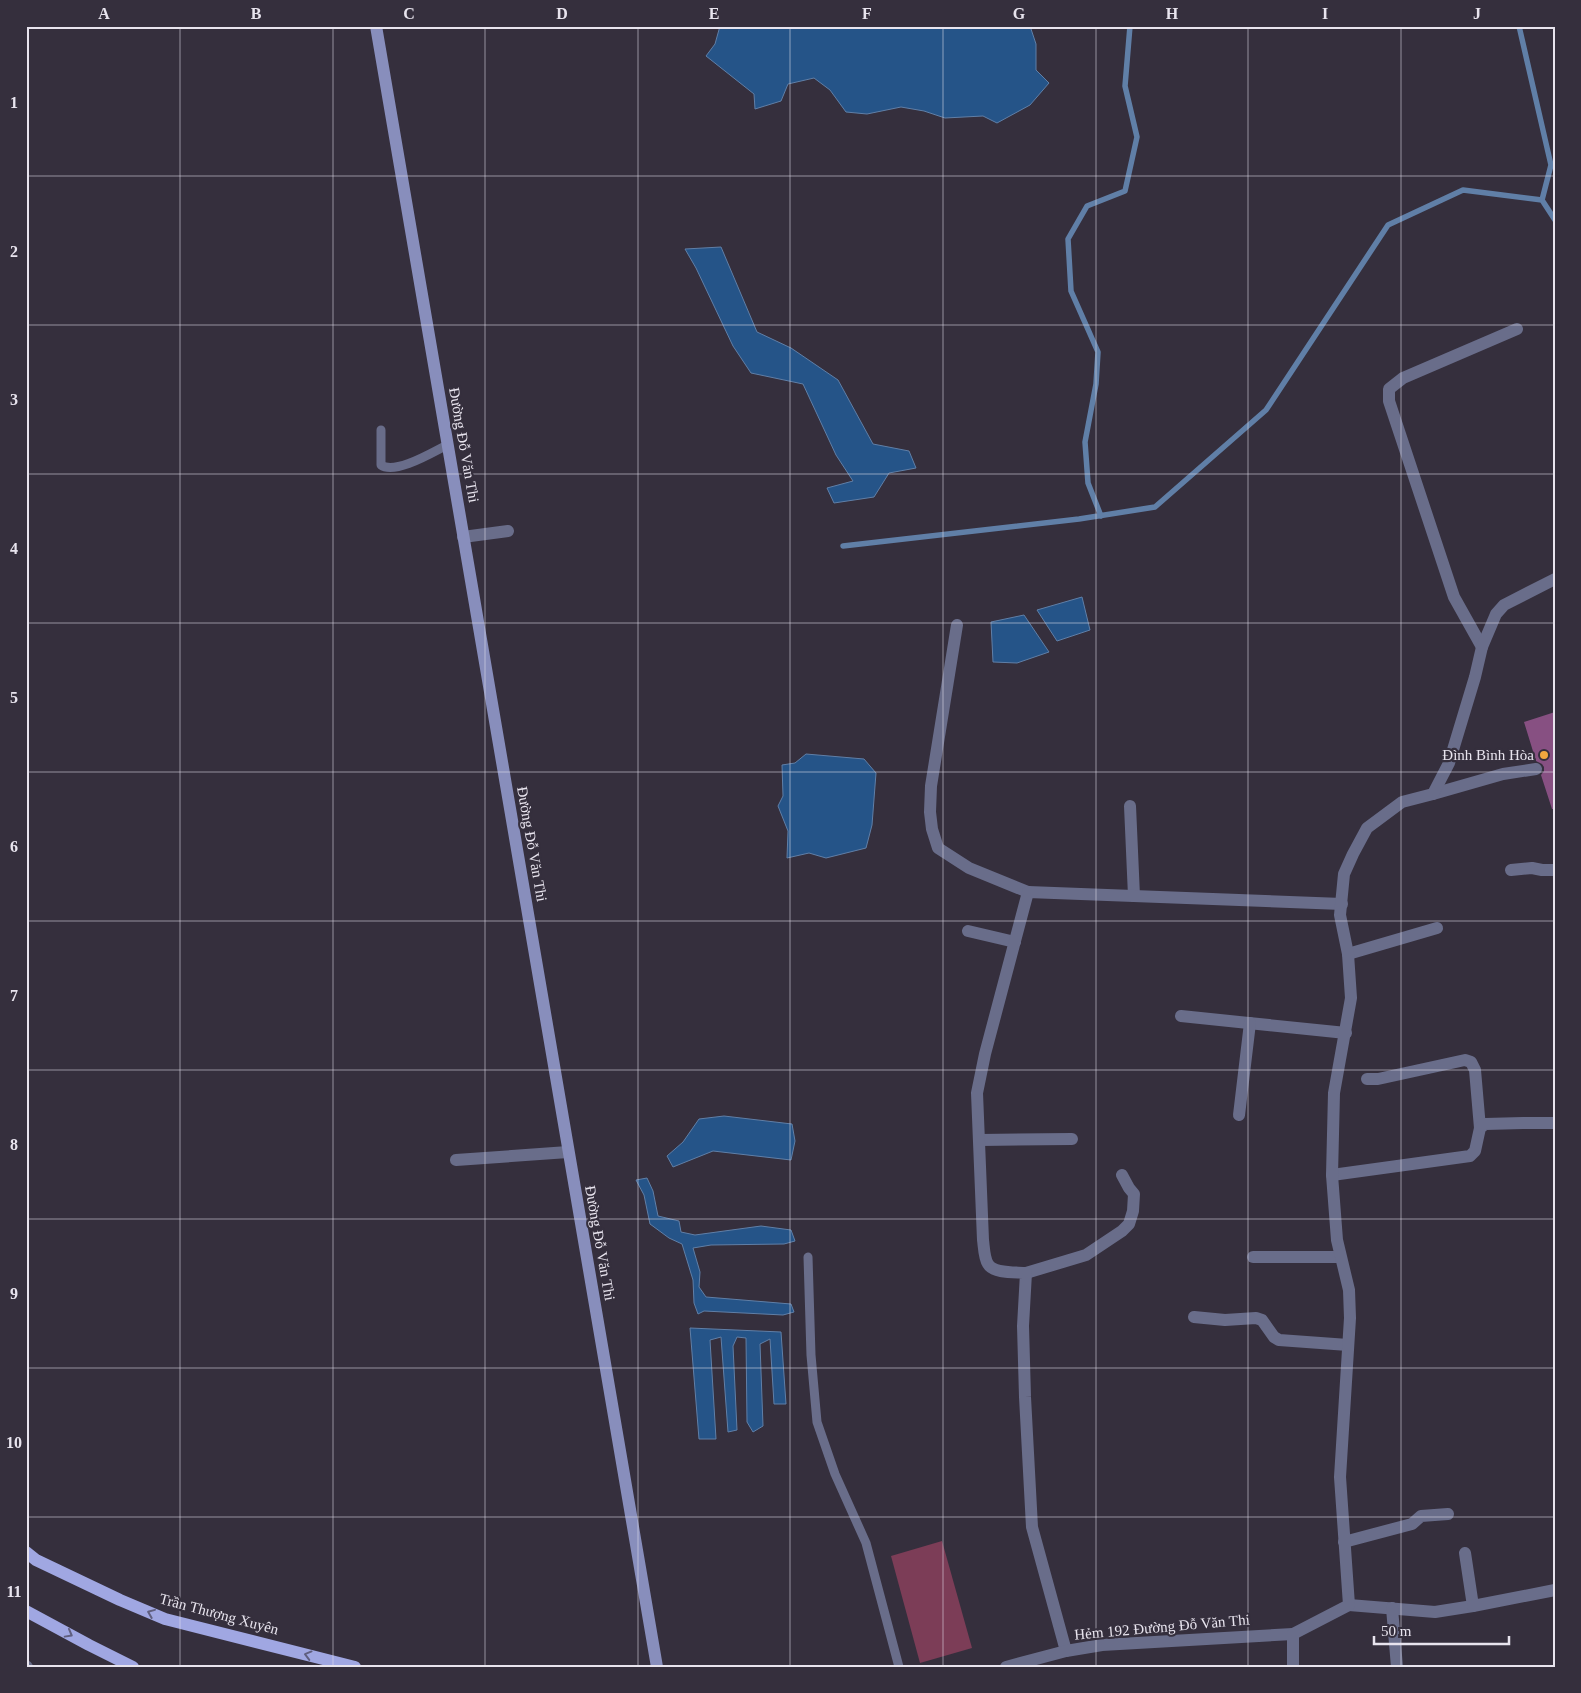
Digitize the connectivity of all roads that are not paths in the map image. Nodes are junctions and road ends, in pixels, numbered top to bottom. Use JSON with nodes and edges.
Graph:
{"nodes":[{"id":1,"x":376,"y":26,"type":"edge"},
{"id":2,"x":1517,"y":329,"type":"dead end"},
{"id":3,"x":381,"y":430,"type":"dead end"},
{"id":4,"x":447,"y":444,"type":"junction"},
{"id":5,"x":508,"y":531,"type":"dead end"},
{"id":6,"x":463,"y":537,"type":"junction"},
{"id":7,"x":1555,"y":579,"type":"edge"},
{"id":8,"x":957,"y":625,"type":"dead end"},
{"id":9,"x":1482,"y":647,"type":"junction"},
{"id":10,"x":1536,"y":769,"type":"dead end"},
{"id":11,"x":1433,"y":794,"type":"junction"},
{"id":12,"x":1130,"y":806,"type":"dead end"},
{"id":13,"x":1511,"y":870,"type":"dead end"},
{"id":14,"x":1555,"y":870,"type":"edge"},
{"id":15,"x":1028,"y":892,"type":"junction"},
{"id":16,"x":1134,"y":896,"type":"junction"},
{"id":17,"x":1342,"y":904,"type":"junction"},
{"id":18,"x":1437,"y":928,"type":"dead end"},
{"id":19,"x":968,"y":931,"type":"dead end"},
{"id":20,"x":1015,"y":942,"type":"junction"},
{"id":21,"x":1348,"y":954,"type":"junction"},
{"id":22,"x":1181,"y":1016,"type":"dead end"},
{"id":23,"x":1250,"y":1023,"type":"junction"},
{"id":24,"x":1346,"y":1034,"type":"junction"},
{"id":25,"x":1367,"y":1079,"type":"dead end"},
{"id":26,"x":1239,"y":1115,"type":"dead end"},
{"id":27,"x":1555,"y":1123,"type":"edge"},
{"id":28,"x":1480,"y":1128,"type":"junction"},
{"id":29,"x":1072,"y":1139,"type":"dead end"},
{"id":30,"x":980,"y":1140,"type":"junction"},
{"id":31,"x":568,"y":1152,"type":"junction"},
{"id":32,"x":456,"y":1160,"type":"dead end"},
{"id":33,"x":1122,"y":1175,"type":"dead end"},
{"id":34,"x":1332,"y":1175,"type":"junction"},
{"id":35,"x":1253,"y":1257,"type":"dead end"},
{"id":36,"x":1340,"y":1257,"type":"junction"},
{"id":37,"x":808,"y":1258,"type":"dead end"},
{"id":38,"x":1026,"y":1273,"type":"junction"},
{"id":39,"x":1194,"y":1316,"type":"dead end"},
{"id":40,"x":1348,"y":1345,"type":"junction"},
{"id":41,"x":1448,"y":1514,"type":"dead end"},
{"id":42,"x":1344,"y":1542,"type":"junction"},
{"id":43,"x":26,"y":1552,"type":"edge"},
{"id":44,"x":1465,"y":1553,"type":"dead end"},
{"id":45,"x":1555,"y":1590,"type":"edge"},
{"id":46,"x":1349,"y":1605,"type":"junction"},
{"id":47,"x":1473,"y":1606,"type":"junction"},
{"id":48,"x":1392,"y":1608,"type":"junction"},
{"id":49,"x":26,"y":1611,"type":"edge"},
{"id":50,"x":1293,"y":1634,"type":"junction"},
{"id":51,"x":1066,"y":1651,"type":"junction"},
{"id":52,"x":133,"y":1667,"type":"edge"},
{"id":53,"x":356,"y":1667,"type":"edge"},
{"id":54,"x":656,"y":1667,"type":"edge"},
{"id":55,"x":898,"y":1667,"type":"edge"},
{"id":56,"x":1006,"y":1667,"type":"edge"},
{"id":57,"x":1293,"y":1667,"type":"edge"},
{"id":58,"x":1397,"y":1667,"type":"edge"}],
"edges":[{"from":1,"to":4,"type":"street","name":"Đường Đỗ Văn Thi"},
{"from":2,"to":9,"type":"street"},
{"from":3,"to":4,"type":"lane"},
{"from":4,"to":6,"type":"street","name":"Đường Đỗ Văn Thi"},
{"from":5,"to":6,"type":"street"},
{"from":6,"to":31,"type":"street","name":"Đường Đỗ Văn Thi"},
{"from":7,"to":9,"type":"street"},
{"from":8,"to":15,"type":"street"},
{"from":9,"to":11,"type":"street"},
{"from":10,"to":11,"type":"street"},
{"from":11,"to":17,"type":"street"},
{"from":12,"to":16,"type":"street"},
{"from":13,"to":14,"type":"street"},
{"from":15,"to":16,"type":"street"},
{"from":15,"to":20,"type":"street"},
{"from":16,"to":17,"type":"street"},
{"from":17,"to":21,"type":"street"},
{"from":18,"to":21,"type":"street"},
{"from":19,"to":20,"type":"street"},
{"from":20,"to":30,"type":"street"},
{"from":21,"to":24,"type":"street"},
{"from":22,"to":23,"type":"street"},
{"from":23,"to":24,"type":"street"},
{"from":23,"to":26,"type":"street"},
{"from":24,"to":34,"type":"street"},
{"from":25,"to":28,"type":"street"},
{"from":27,"to":28,"type":"street"},
{"from":28,"to":34,"type":"street"},
{"from":29,"to":30,"type":"street"},
{"from":30,"to":38,"type":"street"},
{"from":31,"to":32,"type":"street"},
{"from":31,"to":54,"type":"street","name":"Đường Đỗ Văn Thi"},
{"from":33,"to":38,"type":"street"},
{"from":34,"to":36,"type":"street"},
{"from":35,"to":36,"type":"street"},
{"from":36,"to":40,"type":"street"},
{"from":37,"to":55,"type":"lane"},
{"from":38,"to":51,"type":"street"},
{"from":39,"to":40,"type":"street"},
{"from":40,"to":42,"type":"street"},
{"from":41,"to":42,"type":"street"},
{"from":42,"to":46,"type":"street"},
{"from":53,"to":43,"type":"main road","name":"Trần Thượng Xuyên","one_way":true},
{"from":44,"to":47,"type":"street"},
{"from":45,"to":47,"type":"street"},
{"from":46,"to":48,"type":"street"},
{"from":46,"to":50,"type":"street"},
{"from":47,"to":48,"type":"street"},
{"from":48,"to":58,"type":"street"},
{"from":49,"to":52,"type":"main road","one_way":true},
{"from":50,"to":51,"type":"street","name":"Hẻm 192 Đường Đỗ Văn Thi"},
{"from":50,"to":57,"type":"street"},
{"from":51,"to":56,"type":"street","name":"Hẻm 192 Đường Đỗ Văn Thi"}]}
